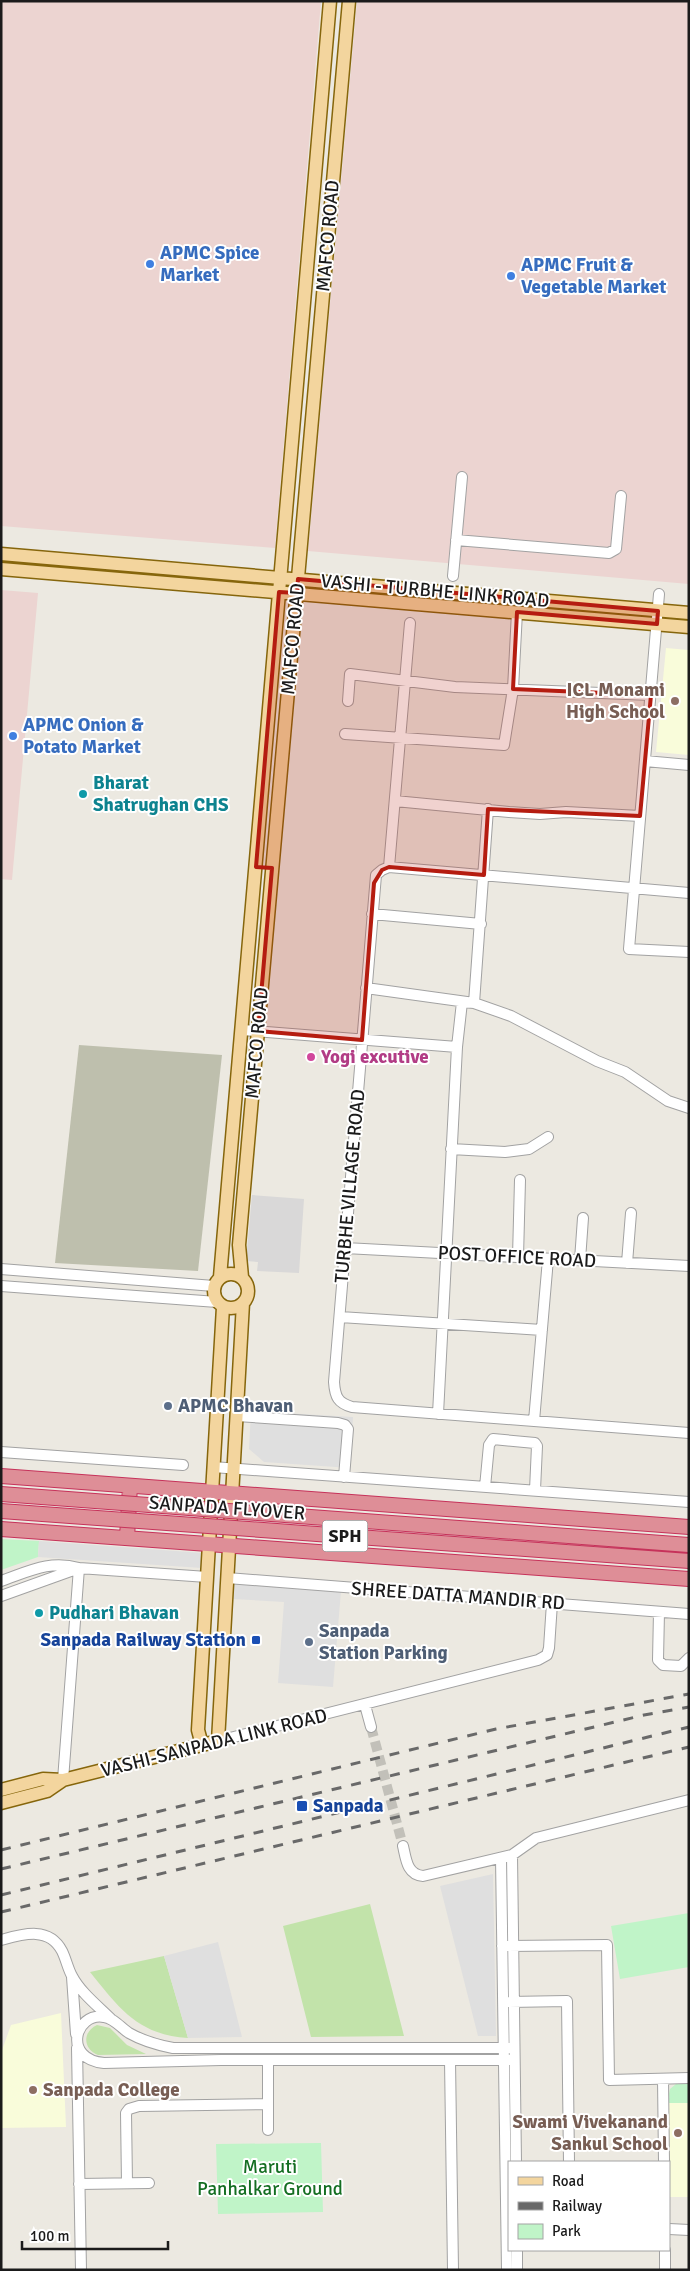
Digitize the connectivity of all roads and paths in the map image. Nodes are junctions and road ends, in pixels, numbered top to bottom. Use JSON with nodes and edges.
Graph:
{"nodes":[{"id":1,"x":330,"y":1,"type":"edge"},
{"id":2,"x":349,"y":1,"type":"edge"},
{"id":3,"x":462,"y":477,"type":"dead end"},
{"id":4,"x":621,"y":496,"type":"dead end"},
{"id":5,"x":456,"y":540,"type":"junction"},
{"id":6,"x":1,"y":554,"type":"edge"},
{"id":7,"x":54,"y":558,"type":"junction"},
{"id":8,"x":1,"y":568,"type":"edge"},
{"id":9,"x":53,"y":573,"type":"junction"},
{"id":10,"x":453,"y":576,"type":"dead end"},
{"id":11,"x":281,"y":578,"type":"junction"},
{"id":12,"x":298,"y":579,"type":"junction"},
{"id":13,"x":279,"y":592,"type":"junction"},
{"id":14,"x":297,"y":594,"type":"junction"},
{"id":15,"x":659,"y":594,"type":"dead end"},
{"id":16,"x":658,"y":610,"type":"junction"},
{"id":17,"x":517,"y":612,"type":"junction"},
{"id":18,"x":689,"y":613,"type":"edge"},
{"id":19,"x":410,"y":623,"type":"dead end"},
{"id":20,"x":657,"y":624,"type":"junction"},
{"id":21,"x":689,"y":627,"type":"edge"},
{"id":22,"x":405,"y":682,"type":"junction"},
{"id":23,"x":512,"y":689,"type":"junction"},
{"id":24,"x":651,"y":695,"type":"junction"},
{"id":25,"x":348,"y":701,"type":"dead end"},
{"id":26,"x":345,"y":734,"type":"dead end"},
{"id":27,"x":400,"y":738,"type":"junction"},
{"id":28,"x":645,"y":761,"type":"junction"},
{"id":29,"x":689,"y":765,"type":"edge"},
{"id":30,"x":395,"y":802,"type":"junction"},
{"id":31,"x":488,"y":809,"type":"junction"},
{"id":32,"x":640,"y":816,"type":"junction"},
{"id":33,"x":256,"y":867,"type":"junction"},
{"id":34,"x":389,"y":867,"type":"junction"},
{"id":35,"x":272,"y":868,"type":"junction"},
{"id":36,"x":484,"y":875,"type":"junction"},
{"id":37,"x":634,"y":888,"type":"junction"},
{"id":38,"x":689,"y":893,"type":"edge"},
{"id":39,"x":372,"y":914,"type":"junction"},
{"id":40,"x":481,"y":924,"type":"junction"},
{"id":41,"x":689,"y":952,"type":"edge"},
{"id":42,"x":366,"y":988,"type":"junction"},
{"id":43,"x":474,"y":1003,"type":"junction"},
{"id":44,"x":242,"y":1030,"type":"junction"},
{"id":45,"x":258,"y":1032,"type":"junction"},
{"id":46,"x":362,"y":1040,"type":"junction"},
{"id":47,"x":240,"y":1045,"type":"junction"},
{"id":48,"x":256,"y":1046,"type":"junction"},
{"id":49,"x":457,"y":1048,"type":"junction"},
{"id":50,"x":689,"y":1108,"type":"edge"},
{"id":51,"x":548,"y":1137,"type":"dead end"},
{"id":52,"x":451,"y":1149,"type":"junction"},
{"id":53,"x":520,"y":1180,"type":"dead end"},
{"id":54,"x":631,"y":1213,"type":"dead end"},
{"id":55,"x":583,"y":1218,"type":"dead end"},
{"id":56,"x":345,"y":1248,"type":"junction"},
{"id":57,"x":448,"y":1253,"type":"junction"},
{"id":58,"x":518,"y":1257,"type":"junction"},
{"id":59,"x":548,"y":1258,"type":"junction"},
{"id":60,"x":580,"y":1260,"type":"junction"},
{"id":61,"x":626,"y":1263,"type":"junction"},
{"id":62,"x":689,"y":1266,"type":"edge"},
{"id":63,"x":1,"y":1269,"type":"edge"},
{"id":64,"x":242,"y":1277,"type":"junction"},
{"id":65,"x":217,"y":1281,"type":"junction"},
{"id":66,"x":1,"y":1286,"type":"edge"},
{"id":67,"x":244,"y":1303,"type":"junction"},
{"id":68,"x":220,"y":1304,"type":"junction"},
{"id":69,"x":340,"y":1317,"type":"junction"},
{"id":70,"x":444,"y":1325,"type":"junction"},
{"id":71,"x":542,"y":1330,"type":"junction"},
{"id":72,"x":438,"y":1414,"type":"junction"},
{"id":73,"x":237,"y":1416,"type":"junction"},
{"id":74,"x":534,"y":1421,"type":"junction"},
{"id":75,"x":689,"y":1433,"type":"edge"},
{"id":76,"x":1,"y":1452,"type":"edge"},
{"id":77,"x":183,"y":1465,"type":"dead end"},
{"id":78,"x":213,"y":1467,"type":"junction"},
{"id":79,"x":234,"y":1469,"type":"junction"},
{"id":80,"x":1,"y":1476,"type":"edge"},
{"id":81,"x":344,"y":1477,"type":"junction"},
{"id":82,"x":130,"y":1486,"type":"junction"},
{"id":83,"x":485,"y":1487,"type":"junction"},
{"id":84,"x":535,"y":1490,"type":"junction"},
{"id":85,"x":212,"y":1492,"type":"junction"},
{"id":86,"x":232,"y":1493,"type":"junction"},
{"id":87,"x":1,"y":1494,"type":"edge"},
{"id":88,"x":689,"y":1502,"type":"edge"},
{"id":89,"x":1,"y":1510,"type":"edge"},
{"id":90,"x":689,"y":1527,"type":"edge"},
{"id":91,"x":1,"y":1529,"type":"edge"},
{"id":92,"x":126,"y":1538,"type":"junction"},
{"id":93,"x":209,"y":1544,"type":"junction"},
{"id":94,"x":689,"y":1545,"type":"edge"},
{"id":95,"x":229,"y":1546,"type":"junction"},
{"id":96,"x":689,"y":1561,"type":"edge"},
{"id":97,"x":79,"y":1568,"type":"junction"},
{"id":98,"x":207,"y":1577,"type":"junction"},
{"id":99,"x":227,"y":1578,"type":"junction"},
{"id":100,"x":689,"y":1579,"type":"edge"},
{"id":101,"x":1,"y":1581,"type":"edge"},
{"id":102,"x":1,"y":1596,"type":"edge"},
{"id":103,"x":552,"y":1603,"type":"junction"},
{"id":104,"x":659,"y":1612,"type":"junction"},
{"id":105,"x":689,"y":1614,"type":"edge"},
{"id":106,"x":689,"y":1658,"type":"edge"},
{"id":107,"x":365,"y":1705,"type":"junction"},
{"id":108,"x":371,"y":1727,"type":"tunnel mouth"},
{"id":109,"x":218,"y":1741,"type":"junction"},
{"id":110,"x":202,"y":1745,"type":"junction"},
{"id":111,"x":63,"y":1780,"type":"junction"},
{"id":112,"x":1,"y":1790,"type":"edge"},
{"id":113,"x":689,"y":1800,"type":"edge"},
{"id":114,"x":1,"y":1803,"type":"edge"},
{"id":115,"x":403,"y":1846,"type":"tunnel mouth"},
{"id":116,"x":506,"y":1856,"type":"junction"},
{"id":117,"x":1,"y":1940,"type":"edge"},
{"id":118,"x":508,"y":1946,"type":"junction"},
{"id":119,"x":72,"y":1977,"type":"junction"},
{"id":120,"x":508,"y":2002,"type":"junction"},
{"id":121,"x":111,"y":2019,"type":"junction"},
{"id":122,"x":77,"y":2043,"type":"junction"},
{"id":123,"x":148,"y":2043,"type":"junction"},
{"id":124,"x":509,"y":2048,"type":"junction"},
{"id":125,"x":268,"y":2060,"type":"junction"},
{"id":126,"x":450,"y":2060,"type":"junction"},
{"id":127,"x":509,"y":2060,"type":"junction"},
{"id":128,"x":94,"y":2062,"type":"junction"},
{"id":129,"x":148,"y":2063,"type":"junction"},
{"id":130,"x":689,"y":2078,"type":"edge"},
{"id":131,"x":663,"y":2079,"type":"junction"},
{"id":132,"x":77,"y":2081,"type":"junction"},
{"id":133,"x":268,"y":2104,"type":"junction"},
{"id":134,"x":268,"y":2130,"type":"dead end"},
{"id":135,"x":516,"y":2161,"type":"edge"},
{"id":136,"x":570,"y":2161,"type":"edge"},
{"id":137,"x":664,"y":2161,"type":"edge"},
{"id":138,"x":127,"y":2183,"type":"junction"},
{"id":139,"x":149,"y":2183,"type":"dead end"},
{"id":140,"x":79,"y":2184,"type":"junction"},
{"id":141,"x":507,"y":2190,"type":"edge"},
{"id":142,"x":670,"y":2230,"type":"edge"},
{"id":143,"x":689,"y":2230,"type":"edge"},
{"id":144,"x":517,"y":2251,"type":"edge"},
{"id":145,"x":664,"y":2251,"type":"edge"},
{"id":146,"x":81,"y":2270,"type":"edge"},
{"id":147,"x":453,"y":2270,"type":"edge"},
{"id":148,"x":507,"y":2270,"type":"edge"},
{"id":149,"x":517,"y":2270,"type":"edge"},
{"id":150,"x":665,"y":2270,"type":"edge"}],
"edges":[{"from":1,"to":11,"type":"main road","name":"MAFCO ROAD"},
{"from":2,"to":12,"type":"main road","name":"MAFCO ROAD"},
{"from":3,"to":5,"type":"street"},
{"from":4,"to":5,"type":"street"},
{"from":5,"to":10,"type":"street"},
{"from":6,"to":7,"type":"main road","name":"VASHI - TURBHE LINK ROAD"},
{"from":7,"to":9,"type":"street"},
{"from":7,"to":11,"type":"main road","name":"VASHI - TURBHE LINK ROAD"},
{"from":8,"to":9,"type":"main road","name":"VASHI - TURBHE LINK ROAD"},
{"from":9,"to":13,"type":"main road","name":"VASHI - TURBHE LINK ROAD"},
{"from":11,"to":12,"type":"main road","name":"VASHI - TURBHE LINK ROAD"},
{"from":11,"to":13,"type":"main road","name":"MAFCO ROAD"},
{"from":12,"to":14,"type":"main road","name":"MAFCO ROAD"},
{"from":12,"to":16,"type":"main road","name":"VASHI - TURBHE LINK ROAD"},
{"from":13,"to":14,"type":"main road","name":"VASHI - TURBHE LINK ROAD"},
{"from":13,"to":33,"type":"main road","name":"MAFCO ROAD"},
{"from":14,"to":17,"type":"main road","name":"VASHI - TURBHE LINK ROAD"},
{"from":14,"to":35,"type":"main road","name":"MAFCO ROAD"},
{"from":15,"to":16,"type":"street"},
{"from":16,"to":18,"type":"main road","name":"VASHI - TURBHE LINK ROAD"},
{"from":16,"to":20,"type":"street"},
{"from":17,"to":20,"type":"main road","name":"VASHI - TURBHE LINK ROAD"},
{"from":17,"to":23,"type":"street"},
{"from":19,"to":22,"type":"street"},
{"from":20,"to":21,"type":"main road","name":"VASHI - TURBHE LINK ROAD"},
{"from":20,"to":24,"type":"street"},
{"from":22,"to":23,"type":"street"},
{"from":22,"to":25,"type":"street"},
{"from":22,"to":27,"type":"street"},
{"from":23,"to":24,"type":"street"},
{"from":23,"to":27,"type":"street"},
{"from":24,"to":28,"type":"street"},
{"from":26,"to":27,"type":"street"},
{"from":27,"to":30,"type":"street"},
{"from":28,"to":29,"type":"street"},
{"from":28,"to":32,"type":"street"},
{"from":30,"to":31,"type":"street"},
{"from":30,"to":34,"type":"street"},
{"from":31,"to":32,"type":"street"},
{"from":31,"to":36,"type":"street"},
{"from":32,"to":37,"type":"street"},
{"from":33,"to":35,"type":"street"},
{"from":33,"to":44,"type":"main road","name":"MAFCO ROAD"},
{"from":34,"to":36,"type":"street"},
{"from":34,"to":39,"type":"street","name":"TURBHE VILLAGE ROAD"},
{"from":35,"to":45,"type":"main road","name":"MAFCO ROAD"},
{"from":36,"to":37,"type":"street"},
{"from":36,"to":40,"type":"street"},
{"from":37,"to":38,"type":"street"},
{"from":37,"to":41,"type":"street"},
{"from":39,"to":40,"type":"street"},
{"from":39,"to":42,"type":"street","name":"TURBHE VILLAGE ROAD"},
{"from":40,"to":43,"type":"street"},
{"from":42,"to":43,"type":"street"},
{"from":42,"to":46,"type":"street","name":"TURBHE VILLAGE ROAD"},
{"from":43,"to":49,"type":"street"},
{"from":43,"to":50,"type":"street"},
{"from":44,"to":45,"type":"street"},
{"from":44,"to":47,"type":"main road","name":"MAFCO ROAD"},
{"from":45,"to":46,"type":"street"},
{"from":45,"to":48,"type":"main road","name":"MAFCO ROAD"},
{"from":46,"to":49,"type":"street"},
{"from":46,"to":56,"type":"street","name":"TURBHE VILLAGE ROAD"},
{"from":47,"to":48,"type":"street"},
{"from":47,"to":65,"type":"main road","name":"MAFCO ROAD"},
{"from":48,"to":64,"type":"main road","name":"MAFCO ROAD"},
{"from":49,"to":52,"type":"street"},
{"from":51,"to":52,"type":"street"},
{"from":52,"to":57,"type":"street"},
{"from":53,"to":58,"type":"street"},
{"from":54,"to":61,"type":"street"},
{"from":55,"to":60,"type":"street"},
{"from":56,"to":57,"type":"street","name":"POST OFFICE ROAD"},
{"from":56,"to":69,"type":"street","name":"TURBHE VILLAGE ROAD"},
{"from":57,"to":58,"type":"street","name":"POST OFFICE ROAD"},
{"from":57,"to":70,"type":"street"},
{"from":58,"to":59,"type":"street","name":"POST OFFICE ROAD"},
{"from":59,"to":60,"type":"street","name":"POST OFFICE ROAD"},
{"from":59,"to":71,"type":"street"},
{"from":60,"to":61,"type":"street","name":"POST OFFICE ROAD"},
{"from":61,"to":62,"type":"street","name":"POST OFFICE ROAD"},
{"from":63,"to":65,"type":"street"},
{"from":64,"to":65,"type":"main road"},
{"from":64,"to":67,"type":"main road"},
{"from":65,"to":68,"type":"main road"},
{"from":66,"to":68,"type":"street"},
{"from":67,"to":68,"type":"main road"},
{"from":67,"to":73,"type":"main road"},
{"from":68,"to":78,"type":"main road"},
{"from":69,"to":70,"type":"street"},
{"from":69,"to":72,"type":"street","name":"TURBHE VILLAGE ROAD"},
{"from":70,"to":71,"type":"street"},
{"from":70,"to":72,"type":"street"},
{"from":71,"to":74,"type":"street"},
{"from":72,"to":74,"type":"street","name":"TURBHE VILLAGE ROAD"},
{"from":73,"to":79,"type":"main road"},
{"from":73,"to":81,"type":"street"},
{"from":74,"to":75,"type":"street","name":"TURBHE VILLAGE ROAD"},
{"from":76,"to":77,"type":"street"},
{"from":78,"to":79,"type":"street"},
{"from":78,"to":85,"type":"main road"},
{"from":79,"to":81,"type":"street"},
{"from":79,"to":86,"type":"main road"},
{"from":80,"to":82,"type":"highway"},
{"from":81,"to":83,"type":"street"},
{"from":82,"to":85,"type":"highway"},
{"from":82,"to":92,"type":"highway"},
{"from":83,"to":84,"type":"street"},
{"from":83,"to":84,"type":"street"},
{"from":84,"to":88,"type":"street"},
{"from":85,"to":86,"type":"highway"},
{"from":85,"to":93,"type":"main road"},
{"from":86,"to":90,"type":"highway"},
{"from":86,"to":95,"type":"main road"},
{"from":87,"to":94,"type":"highway","name":"SANPADA FLYOVER","number":"SPH","bridge":true},
{"from":89,"to":96,"type":"highway","name":"SANPADA FLYOVER","number":"SPH","bridge":true},
{"from":91,"to":92,"type":"highway"},
{"from":92,"to":93,"type":"highway"},
{"from":93,"to":95,"type":"highway"},
{"from":93,"to":98,"type":"main road"},
{"from":95,"to":99,"type":"main road"},
{"from":95,"to":100,"type":"highway"},
{"from":97,"to":98,"type":"street"},
{"from":97,"to":101,"type":"street"},
{"from":97,"to":102,"type":"street"},
{"from":97,"to":111,"type":"street"},
{"from":98,"to":110,"type":"main road"},
{"from":99,"to":103,"type":"street","name":"SHREE DATTA MANDIR RD"},
{"from":99,"to":109,"type":"main road"},
{"from":103,"to":104,"type":"street","name":"SHREE DATTA MANDIR RD"},
{"from":103,"to":107,"type":"street","name":"VASHI-SANPADA LINK ROAD"},
{"from":104,"to":105,"type":"street","name":"SHREE DATTA MANDIR RD"},
{"from":104,"to":106,"type":"street"},
{"from":107,"to":108,"type":"street"},
{"from":107,"to":109,"type":"street","name":"VASHI-SANPADA LINK ROAD"},
{"from":109,"to":110,"type":"main road","name":"VASHI-SANPADA LINK ROAD"},
{"from":110,"to":111,"type":"main road","name":"VASHI-SANPADA LINK ROAD"},
{"from":111,"to":112,"type":"main road","name":"VASHI-SANPADA LINK ROAD"},
{"from":111,"to":114,"type":"main road","name":"VASHI-SANPADA LINK ROAD"},
{"from":113,"to":116,"type":"street"},
{"from":115,"to":116,"type":"street"},
{"from":116,"to":118,"type":"street"},
{"from":117,"to":119,"type":"street"},
{"from":118,"to":120,"type":"street"},
{"from":118,"to":131,"type":"street"},
{"from":119,"to":121,"type":"street"},
{"from":119,"to":122,"type":"street"},
{"from":120,"to":124,"type":"street"},
{"from":120,"to":136,"type":"street"},
{"from":121,"to":122,"type":"street"},
{"from":121,"to":123,"type":"street"},
{"from":122,"to":128,"type":"street"},
{"from":122,"to":132,"type":"street"},
{"from":123,"to":124,"type":"street"},
{"from":123,"to":129,"type":"street"},
{"from":124,"to":127,"type":"street"},
{"from":125,"to":126,"type":"street"},
{"from":125,"to":129,"type":"street"},
{"from":125,"to":133,"type":"street"},
{"from":126,"to":127,"type":"street"},
{"from":126,"to":147,"type":"street"},
{"from":127,"to":135,"type":"street"},
{"from":127,"to":141,"type":"street"},
{"from":128,"to":129,"type":"street"},
{"from":128,"to":132,"type":"street"},
{"from":130,"to":131,"type":"street"},
{"from":131,"to":137,"type":"street"},
{"from":132,"to":140,"type":"street"},
{"from":133,"to":134,"type":"street"},
{"from":133,"to":138,"type":"street"},
{"from":138,"to":139,"type":"street"},
{"from":138,"to":140,"type":"street"},
{"from":140,"to":146,"type":"street"},
{"from":141,"to":148,"type":"street"},
{"from":142,"to":143,"type":"street"},
{"from":144,"to":149,"type":"street"},
{"from":145,"to":150,"type":"street"}]}
